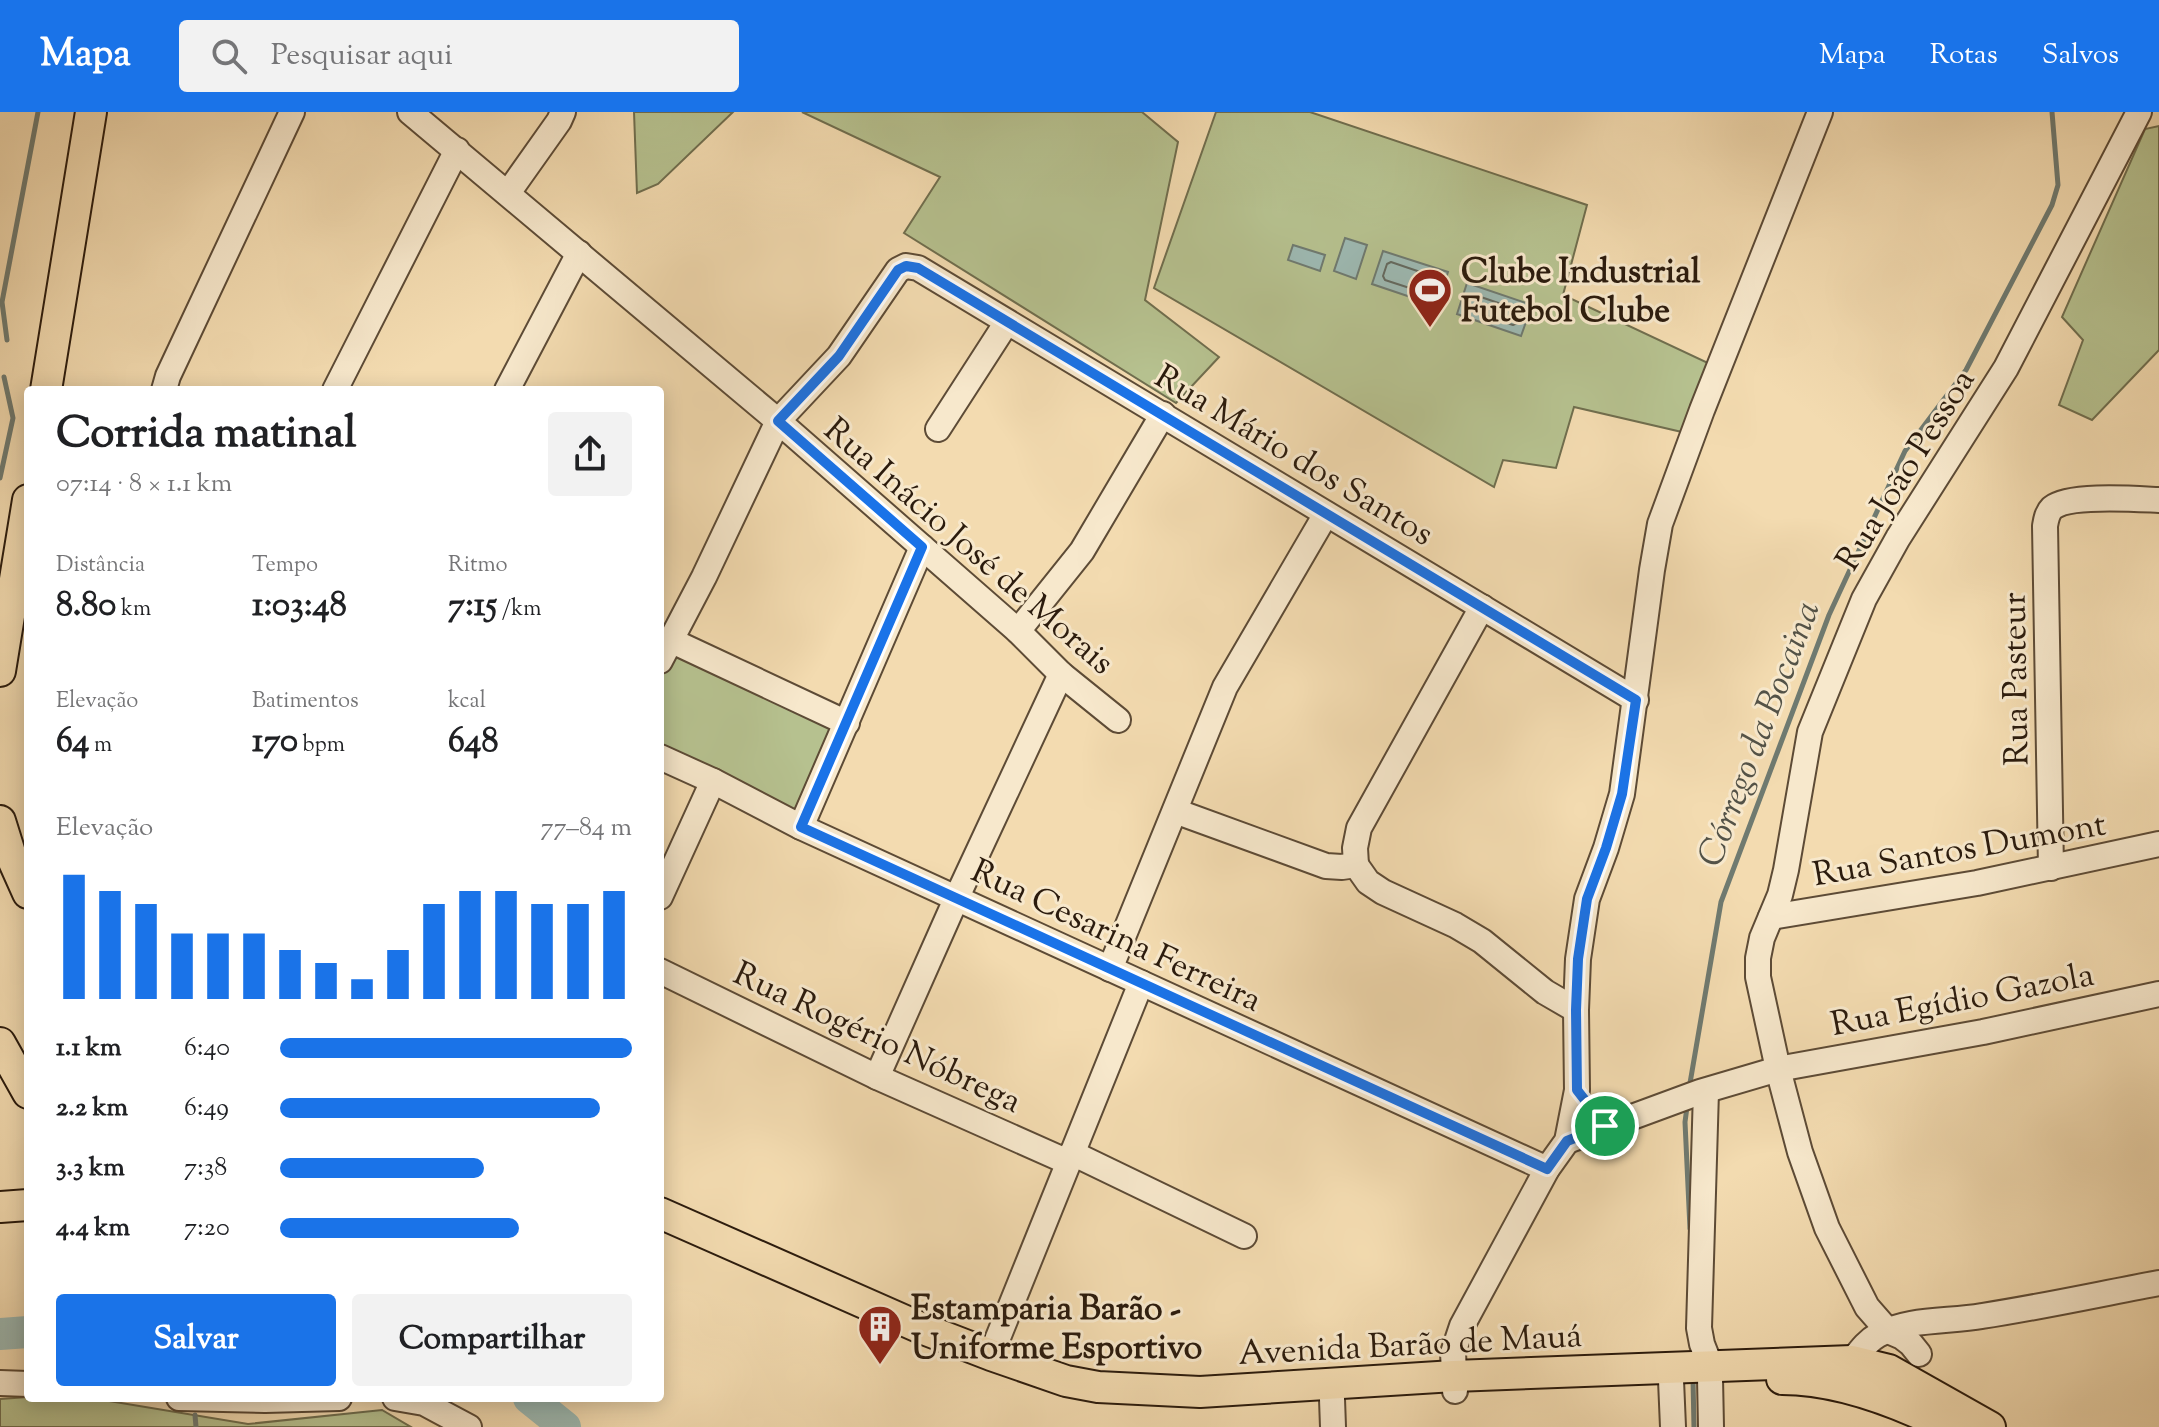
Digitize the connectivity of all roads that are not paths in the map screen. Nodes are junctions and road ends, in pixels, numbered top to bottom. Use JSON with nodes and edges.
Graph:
{"nodes":[{"id":1,"x":91,"y":112,"type":"edge"},
{"id":2,"x":292,"y":112,"type":"edge"},
{"id":3,"x":410,"y":112,"type":"edge"},
{"id":4,"x":563,"y":112,"type":"edge"},
{"id":5,"x":1820,"y":112,"type":"edge"},
{"id":6,"x":2139,"y":112,"type":"edge"},
{"id":7,"x":457,"y":150,"type":"junction"},
{"id":8,"x":508,"y":193,"type":"junction"},
{"id":9,"x":579,"y":253,"type":"junction"},
{"id":10,"x":1007,"y":322,"type":"junction"},
{"id":11,"x":47,"y":386,"type":"edge"},
{"id":12,"x":165,"y":386,"type":"edge"},
{"id":13,"x":337,"y":386,"type":"edge"},
{"id":14,"x":509,"y":386,"type":"edge"},
{"id":15,"x":1163,"y":414,"type":"junction"},
{"id":16,"x":778,"y":421,"type":"junction"},
{"id":17,"x":938,"y":429,"type":"dead end"},
{"id":18,"x":2159,"y":500,"type":"edge"},
{"id":19,"x":1326,"y":514,"type":"junction"},
{"id":20,"x":24,"y":524,"type":"edge"},
{"id":21,"x":922,"y":547,"type":"junction"},
{"id":22,"x":1482,"y":607,"type":"junction"},
{"id":23,"x":1018,"y":631,"type":"junction"},
{"id":24,"x":665,"y":651,"type":"edge"},
{"id":25,"x":0,"y":671,"type":"edge"},
{"id":26,"x":1061,"y":674,"type":"junction"},
{"id":27,"x":1636,"y":700,"type":"junction"},
{"id":28,"x":1118,"y":720,"type":"dead end"},
{"id":29,"x":847,"y":723,"type":"junction"},
{"id":30,"x":664,"y":759,"type":"edge"},
{"id":31,"x":713,"y":781,"type":"junction"},
{"id":32,"x":1175,"y":811,"type":"junction"},
{"id":33,"x":0,"y":821,"type":"edge"},
{"id":34,"x":801,"y":827,"type":"junction"},
{"id":35,"x":2159,"y":844,"type":"edge"},
{"id":36,"x":1356,"y":865,"type":"junction"},
{"id":37,"x":2051,"y":868,"type":"junction"},
{"id":38,"x":0,"y":877,"type":"edge"},
{"id":39,"x":24,"y":884,"type":"edge"},
{"id":40,"x":664,"y":888,"type":"edge"},
{"id":41,"x":957,"y":897,"type":"junction"},
{"id":42,"x":24,"y":904,"type":"edge"},
{"id":43,"x":1771,"y":917,"type":"junction"},
{"id":44,"x":1110,"y":969,"type":"junction"},
{"id":45,"x":664,"y":973,"type":"edge"},
{"id":46,"x":1141,"y":983,"type":"junction"},
{"id":47,"x":2159,"y":994,"type":"edge"},
{"id":48,"x":1576,"y":1010,"type":"junction"},
{"id":49,"x":0,"y":1043,"type":"edge"},
{"id":50,"x":1778,"y":1069,"type":"junction"},
{"id":51,"x":877,"y":1077,"type":"junction"},
{"id":52,"x":24,"y":1079,"type":"edge"},
{"id":53,"x":1577,"y":1090,"type":"junction"},
{"id":54,"x":1703,"y":1092,"type":"junction"},
{"id":55,"x":1605,"y":1126,"type":"junction"},
{"id":56,"x":1567,"y":1141,"type":"junction"},
{"id":57,"x":1070,"y":1158,"type":"junction"},
{"id":58,"x":1547,"y":1169,"type":"junction"},
{"id":59,"x":24,"y":1186,"type":"edge"},
{"id":60,"x":0,"y":1187,"type":"edge"},
{"id":61,"x":24,"y":1205,"type":"edge"},
{"id":62,"x":0,"y":1207,"type":"edge"},
{"id":63,"x":664,"y":1215,"type":"edge"},
{"id":64,"x":1244,"y":1236,"type":"dead end"},
{"id":65,"x":664,"y":1237,"type":"edge"},
{"id":66,"x":2159,"y":1283,"type":"edge"},
{"id":67,"x":1978,"y":1317,"type":"junction"},
{"id":68,"x":1888,"y":1331,"type":"junction"},
{"id":69,"x":991,"y":1355,"type":"junction"},
{"id":70,"x":1852,"y":1361,"type":"junction"},
{"id":71,"x":1914,"y":1367,"type":"junction"},
{"id":72,"x":1692,"y":1374,"type":"junction"},
{"id":73,"x":1815,"y":1381,"type":"junction"},
{"id":74,"x":0,"y":1383,"type":"edge"},
{"id":75,"x":24,"y":1384,"type":"edge"},
{"id":76,"x":1454,"y":1384,"type":"junction"},
{"id":77,"x":418,"y":1402,"type":"edge"},
{"id":78,"x":1332,"y":1413,"type":"edge"},
{"id":79,"x":469,"y":1427,"type":"edge"},
{"id":80,"x":1673,"y":1427,"type":"edge"},
{"id":81,"x":1711,"y":1427,"type":"edge"},
{"id":82,"x":1948,"y":1427,"type":"edge"},
{"id":83,"x":1990,"y":1427,"type":"edge"}],
"edges":[{"from":1,"to":11,"type":"main road"},
{"from":2,"to":12,"type":"street"},
{"from":3,"to":7,"type":"street","name":"Rua Inácio José de Morais"},
{"from":4,"to":8,"type":"street"},
{"from":5,"to":27,"type":"street"},
{"from":6,"to":43,"type":"street","name":"Rua João Pessoa"},
{"from":7,"to":8,"type":"street","name":"Rua Inácio José de Morais"},
{"from":7,"to":13,"type":"street"},
{"from":8,"to":9,"type":"street","name":"Rua Inácio José de Morais"},
{"from":9,"to":14,"type":"street"},
{"from":9,"to":16,"type":"street","name":"Rua Inácio José de Morais"},
{"from":10,"to":15,"type":"street","name":"Rua Mário dos Santos"},
{"from":10,"to":16,"type":"street","name":"Rua Mário dos Santos"},
{"from":10,"to":17,"type":"street"},
{"from":15,"to":19,"type":"street","name":"Rua Mário dos Santos"},
{"from":15,"to":23,"type":"street"},
{"from":16,"to":21,"type":"street","name":"Rua Inácio José de Morais"},
{"from":16,"to":24,"type":"street"},
{"from":18,"to":37,"type":"street","name":"Rua Pasteur"},
{"from":19,"to":22,"type":"street","name":"Rua Mário dos Santos"},
{"from":19,"to":32,"type":"street"},
{"from":20,"to":25,"type":"main road"},
{"from":21,"to":23,"type":"street","name":"Rua Inácio José de Morais"},
{"from":21,"to":29,"type":"street"},
{"from":22,"to":27,"type":"street","name":"Rua Mário dos Santos"},
{"from":22,"to":36,"type":"street"},
{"from":23,"to":26,"type":"street","name":"Rua Inácio José de Morais"},
{"from":24,"to":29,"type":"street"},
{"from":26,"to":28,"type":"street","name":"Rua Inácio José de Morais"},
{"from":26,"to":41,"type":"street"},
{"from":27,"to":48,"type":"street"},
{"from":29,"to":34,"type":"street"},
{"from":30,"to":31,"type":"street","name":"Rua Cesarina Ferreira"},
{"from":31,"to":34,"type":"street","name":"Rua Cesarina Ferreira"},
{"from":31,"to":40,"type":"street"},
{"from":32,"to":36,"type":"street"},
{"from":32,"to":44,"type":"street"},
{"from":33,"to":39,"type":"main road"},
{"from":34,"to":41,"type":"street","name":"Rua Cesarina Ferreira"},
{"from":35,"to":37,"type":"street","name":"Rua Santos Dumont"},
{"from":36,"to":48,"type":"street"},
{"from":37,"to":43,"type":"street","name":"Rua Santos Dumont"},
{"from":38,"to":42,"type":"main road"},
{"from":41,"to":44,"type":"street","name":"Rua Cesarina Ferreira"},
{"from":41,"to":51,"type":"street"},
{"from":43,"to":50,"type":"street","name":"Rua João Pessoa"},
{"from":44,"to":46,"type":"street","name":"Rua Cesarina Ferreira"},
{"from":45,"to":51,"type":"street","name":"Rua Rogério Nóbrega"},
{"from":46,"to":57,"type":"street"},
{"from":46,"to":58,"type":"street","name":"Rua Cesarina Ferreira"},
{"from":47,"to":50,"type":"street","name":"Rua Egídio Gazola"},
{"from":48,"to":53,"type":"street"},
{"from":49,"to":52,"type":"main road"},
{"from":50,"to":54,"type":"street","name":"Rua Egídio Gazola"},
{"from":50,"to":68,"type":"street","name":"Rua João Pessoa"},
{"from":51,"to":57,"type":"street","name":"Rua Rogério Nóbrega"},
{"from":53,"to":55,"type":"street"},
{"from":53,"to":56,"type":"street"},
{"from":54,"to":55,"type":"street","name":"Rua Egídio Gazola"},
{"from":54,"to":72,"type":"street"},
{"from":55,"to":56,"type":"street","name":"Rua Egídio Gazola"},
{"from":56,"to":58,"type":"street"},
{"from":57,"to":64,"type":"street","name":"Rua Rogério Nóbrega"},
{"from":57,"to":69,"type":"street"},
{"from":58,"to":76,"type":"street"},
{"from":59,"to":60,"type":"main road"},
{"from":61,"to":62,"type":"main road"},
{"from":63,"to":69,"type":"main road","name":"Avenida Barão de Mauá"},
{"from":65,"to":78,"type":"main road","name":"Avenida Barão de Mauá"},
{"from":66,"to":67,"type":"street"},
{"from":67,"to":68,"type":"street"},
{"from":67,"to":71,"type":"street"},
{"from":68,"to":70,"type":"street"},
{"from":68,"to":71,"type":"street","name":"Rua João Pessoa"},
{"from":69,"to":76,"type":"main road","name":"Avenida Barão de Mauá"},
{"from":70,"to":71,"type":"main road","name":"Avenida Barão de Mauá"},
{"from":70,"to":72,"type":"main road","name":"Avenida Barão de Mauá"},
{"from":71,"to":73,"type":"main road"},
{"from":71,"to":83,"type":"main road","name":"Avenida Barão de Mauá"},
{"from":72,"to":73,"type":"main road","name":"Avenida Barão de Mauá"},
{"from":72,"to":76,"type":"main road","name":"Avenida Barão de Mauá"},
{"from":72,"to":80,"type":"street"},
{"from":72,"to":81,"type":"street"},
{"from":73,"to":82,"type":"main road","name":"Avenida Barão de Mauá"},
{"from":74,"to":75,"type":"street"},
{"from":76,"to":78,"type":"main road","name":"Avenida Barão de Mauá"},
{"from":77,"to":79,"type":"street"}]}
